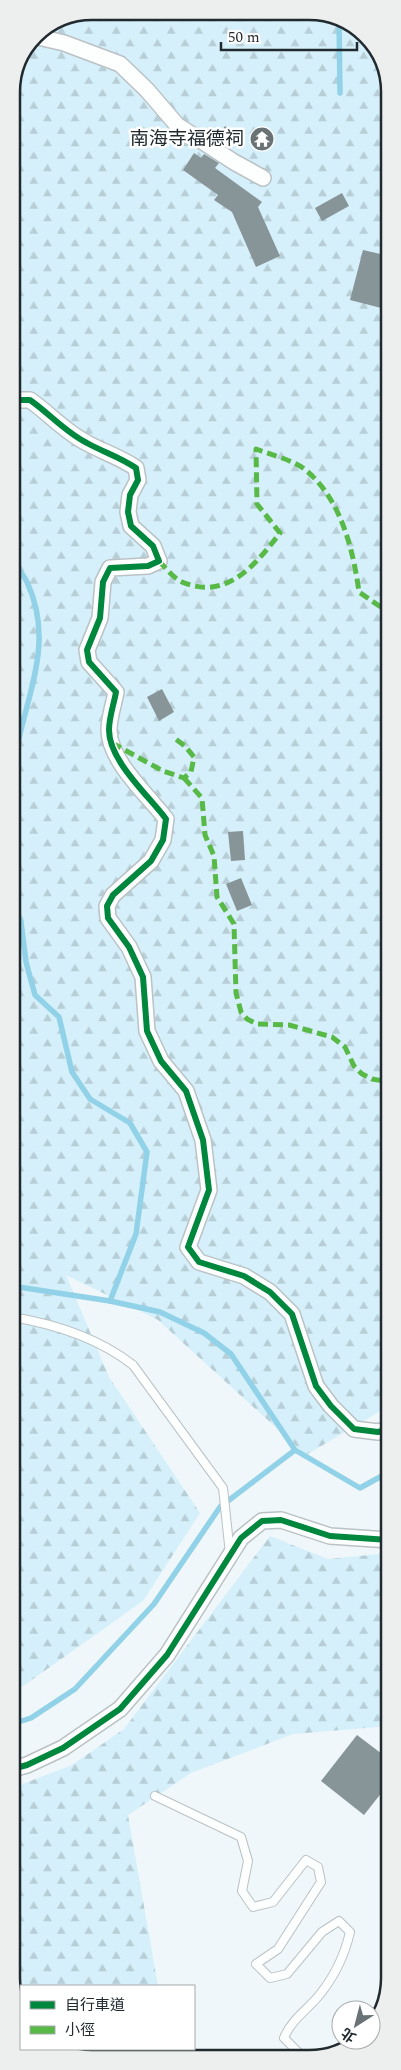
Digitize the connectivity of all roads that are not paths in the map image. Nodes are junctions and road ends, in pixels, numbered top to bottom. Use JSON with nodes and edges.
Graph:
{"nodes":[{"id":1,"x":44,"y":38,"type":"edge"},
{"id":2,"x":263,"y":178,"type":"dead end"},
{"id":3,"x":20,"y":400,"type":"edge"},
{"id":4,"x":20,"y":1319,"type":"edge"},
{"id":5,"x":381,"y":1431,"type":"edge"},
{"id":6,"x":381,"y":1539,"type":"edge"},
{"id":7,"x":230,"y":1556,"type":"junction"},
{"id":8,"x":20,"y":1766,"type":"edge"},
{"id":9,"x":155,"y":1796,"type":"dead end"},
{"id":10,"x":296,"y":2050,"type":"edge"}],
"edges":[{"from":1,"to":2,"type":"street"},
{"from":3,"to":5,"type":"street"},
{"from":4,"to":7,"type":"lane"},
{"from":6,"to":7,"type":"street"},
{"from":7,"to":8,"type":"street"},
{"from":9,"to":10,"type":"lane"}]}
